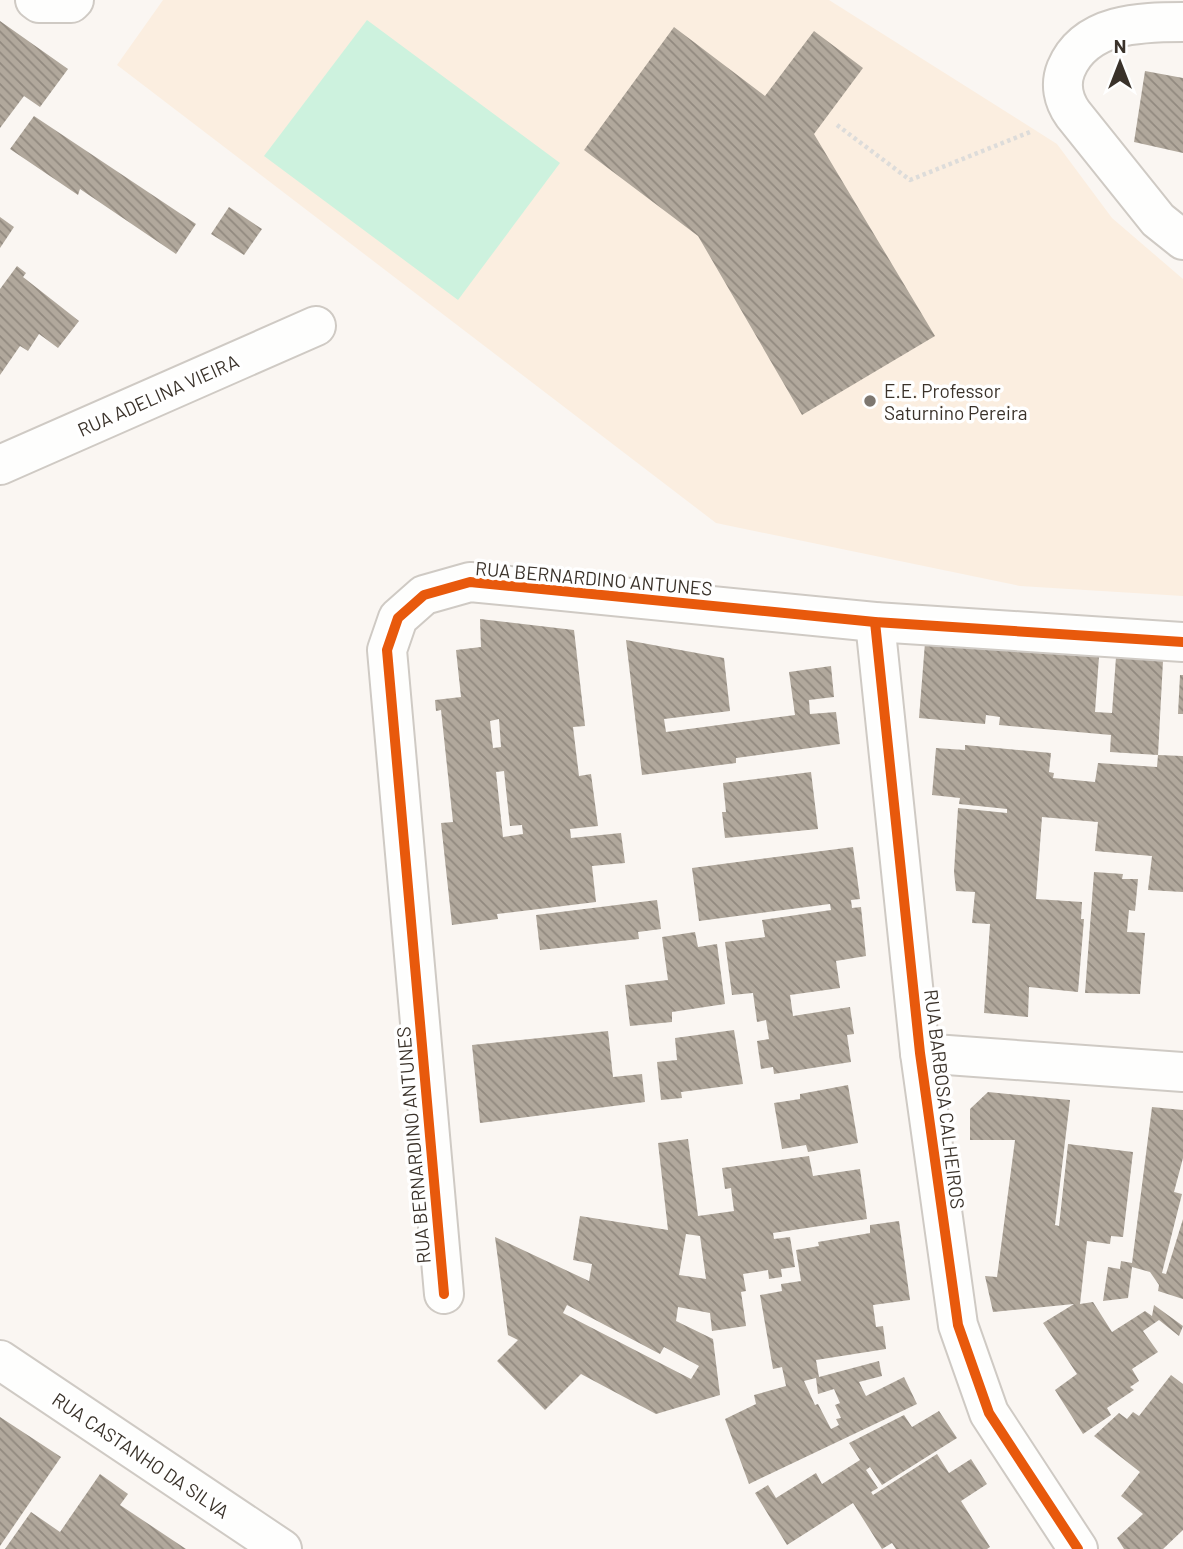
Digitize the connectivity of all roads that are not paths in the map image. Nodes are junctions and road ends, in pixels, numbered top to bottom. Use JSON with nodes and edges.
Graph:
{"nodes":[{"id":1,"x":1183,"y":22,"type":"edge"},
{"id":2,"x":1183,"y":240,"type":"edge"},
{"id":3,"x":316,"y":326,"type":"dead end"},
{"id":4,"x":0,"y":464,"type":"edge"},
{"id":5,"x":875,"y":622,"type":"junction"},
{"id":6,"x":1183,"y":642,"type":"edge"},
{"id":7,"x":920,"y":1053,"type":"junction"},
{"id":8,"x":1183,"y":1072,"type":"edge"},
{"id":9,"x":443,"y":1294,"type":"dead end"},
{"id":10,"x":0,"y":1360,"type":"edge"},
{"id":11,"x":282,"y":1549,"type":"edge"},
{"id":12,"x":1077,"y":1549,"type":"edge"}],
"edges":[{"from":1,"to":2,"type":"street"},
{"from":3,"to":4,"type":"street","name":"RUA ADELINA VIEIRA"},
{"from":5,"to":6,"type":"street","name":"RUA BERNARDINO ANTUNES"},
{"from":5,"to":7,"type":"street","name":"RUA BARBOSA CALHEIROS"},
{"from":5,"to":9,"type":"street","name":"RUA BERNARDINO ANTUNES"},
{"from":7,"to":8,"type":"street"},
{"from":7,"to":12,"type":"street","name":"RUA BARBOSA CALHEIROS"},
{"from":10,"to":11,"type":"street","name":"RUA CASTANHO DA SILVA"}]}
